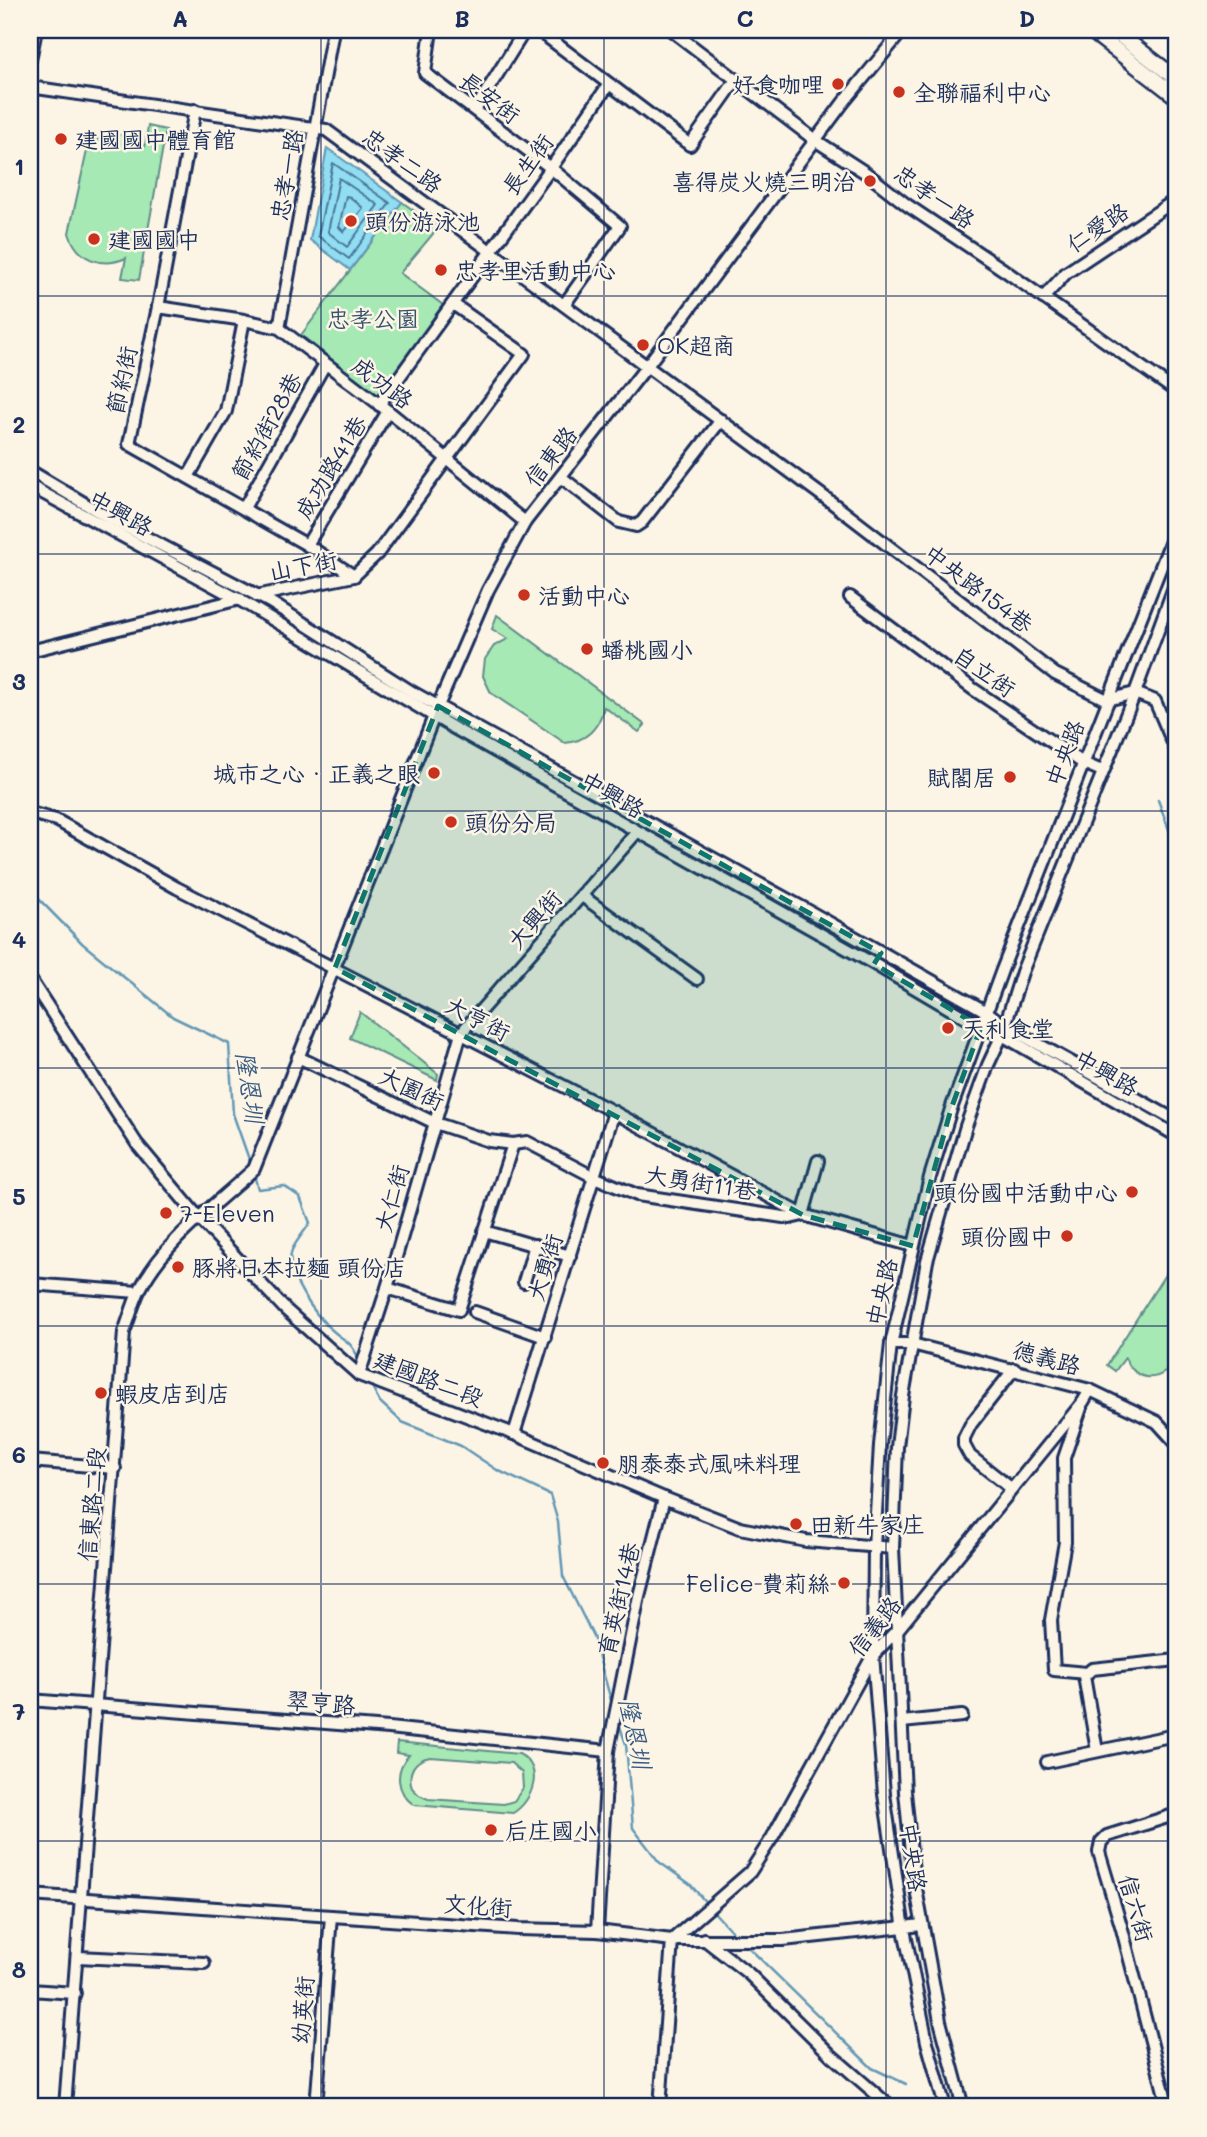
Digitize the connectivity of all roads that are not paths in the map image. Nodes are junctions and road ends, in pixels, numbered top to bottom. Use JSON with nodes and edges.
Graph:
{"nodes":[{"id":1,"x":36,"y":30,"type":"edge"},
{"id":2,"x":332,"y":30,"type":"edge"},
{"id":3,"x":431,"y":30,"type":"edge"},
{"id":4,"x":525,"y":30,"type":"edge"},
{"id":5,"x":538,"y":30,"type":"edge"},
{"id":6,"x":671,"y":30,"type":"edge"},
{"id":7,"x":903,"y":30,"type":"edge"},
{"id":8,"x":1090,"y":30,"type":"edge"},
{"id":9,"x":1113,"y":30,"type":"edge"},
{"id":10,"x":30,"y":60,"type":"edge"},
{"id":11,"x":1177,"y":79,"type":"edge"},
{"id":12,"x":736,"y":80,"type":"junction"},
{"id":13,"x":609,"y":84,"type":"junction"},
{"id":14,"x":30,"y":86,"type":"edge"},
{"id":15,"x":1177,"y":97,"type":"edge"},
{"id":16,"x":195,"y":110,"type":"junction"},
{"id":17,"x":475,"y":110,"type":"junction"},
{"id":18,"x":316,"y":128,"type":"junction"},
{"id":19,"x":816,"y":140,"type":"junction"},
{"id":20,"x":551,"y":168,"type":"junction"},
{"id":21,"x":1175,"y":204,"type":"edge"},
{"id":22,"x":490,"y":250,"type":"junction"},
{"id":23,"x":1043,"y":298,"type":"junction"},
{"id":24,"x":453,"y":304,"type":"junction"},
{"id":25,"x":564,"y":305,"type":"junction"},
{"id":26,"x":158,"y":307,"type":"junction"},
{"id":27,"x":244,"y":320,"type":"junction"},
{"id":28,"x":279,"y":328,"type":"junction"},
{"id":29,"x":325,"y":364,"type":"junction"},
{"id":30,"x":647,"y":366,"type":"junction"},
{"id":31,"x":1177,"y":392,"type":"edge"},
{"id":32,"x":384,"y":408,"type":"junction"},
{"id":33,"x":721,"y":420,"type":"junction"},
{"id":34,"x":446,"y":458,"type":"junction"},
{"id":35,"x":30,"y":471,"type":"edge"},
{"id":36,"x":188,"y":477,"type":"junction"},
{"id":37,"x":561,"y":477,"type":"junction"},
{"id":38,"x":30,"y":486,"type":"edge"},
{"id":39,"x":831,"y":502,"type":"joint"},
{"id":40,"x":244,"y":508,"type":"junction"},
{"id":41,"x":525,"y":522,"type":"junction"},
{"id":42,"x":1177,"y":526,"type":"edge"},
{"id":43,"x":307,"y":545,"type":"junction"},
{"id":44,"x":354,"y":576,"type":"junction"},
{"id":45,"x":1177,"y":579,"type":"edge"},
{"id":46,"x":257,"y":595,"type":"junction"},
{"id":47,"x":850,"y":597,"type":"dead end"},
{"id":48,"x":238,"y":599,"type":"junction"},
{"id":49,"x":30,"y":651,"type":"edge"},
{"id":50,"x":1135,"y":693,"type":"junction"},
{"id":51,"x":1107,"y":700,"type":"junction"},
{"id":52,"x":436,"y":711,"type":"junction"},
{"id":53,"x":1177,"y":752,"type":"edge"},
{"id":54,"x":1083,"y":763,"type":"junction"},
{"id":55,"x":1102,"y":771,"type":"junction"},
{"id":56,"x":30,"y":813,"type":"edge"},
{"id":57,"x":637,"y":832,"type":"junction"},
{"id":58,"x":582,"y":896,"type":"junction"},
{"id":59,"x":881,"y":953,"type":"junction"},
{"id":60,"x":874,"y":964,"type":"junction"},
{"id":61,"x":335,"y":968,"type":"junction"},
{"id":62,"x":30,"y":979,"type":"edge"},
{"id":63,"x":697,"y":979,"type":"dead end"},
{"id":64,"x":987,"y":1012,"type":"junction"},
{"id":65,"x":981,"y":1027,"type":"junction"},
{"id":66,"x":1003,"y":1030,"type":"junction"},
{"id":67,"x":461,"y":1032,"type":"junction"},
{"id":68,"x":298,"y":1057,"type":"junction"},
{"id":69,"x":614,"y":1112,"type":"junction"},
{"id":70,"x":1177,"y":1121,"type":"edge"},
{"id":71,"x":435,"y":1123,"type":"junction"},
{"id":72,"x":1177,"y":1136,"type":"edge"},
{"id":73,"x":513,"y":1144,"type":"junction"},
{"id":74,"x":818,"y":1161,"type":"dead end"},
{"id":75,"x":594,"y":1177,"type":"junction"},
{"id":76,"x":803,"y":1215,"type":"junction"},
{"id":77,"x":198,"y":1217,"type":"junction"},
{"id":78,"x":484,"y":1231,"type":"junction"},
{"id":79,"x":535,"y":1245,"type":"junction"},
{"id":80,"x":913,"y":1245,"type":"junction"},
{"id":81,"x":570,"y":1256,"type":"junction"},
{"id":82,"x":524,"y":1282,"type":"dead end"},
{"id":83,"x":30,"y":1284,"type":"edge"},
{"id":84,"x":387,"y":1288,"type":"junction"},
{"id":85,"x":138,"y":1292,"type":"junction"},
{"id":86,"x":475,"y":1312,"type":"dead end"},
{"id":87,"x":545,"y":1336,"type":"junction"},
{"id":88,"x":891,"y":1343,"type":"junction"},
{"id":89,"x":912,"y":1344,"type":"junction"},
{"id":90,"x":1014,"y":1369,"type":"junction"},
{"id":91,"x":359,"y":1375,"type":"junction"},
{"id":92,"x":1090,"y":1390,"type":"junction"},
{"id":93,"x":1083,"y":1402,"type":"junction"},
{"id":94,"x":514,"y":1434,"type":"junction"},
{"id":95,"x":1177,"y":1444,"type":"edge"},
{"id":96,"x":30,"y":1461,"type":"edge"},
{"id":97,"x":115,"y":1468,"type":"junction"},
{"id":98,"x":1012,"y":1489,"type":"junction"},
{"id":99,"x":664,"y":1498,"type":"junction"},
{"id":100,"x":874,"y":1546,"type":"junction"},
{"id":101,"x":893,"y":1548,"type":"junction"},
{"id":102,"x":899,"y":1628,"type":"junction"},
{"id":103,"x":873,"y":1655,"type":"junction"},
{"id":104,"x":1177,"y":1660,"type":"edge"},
{"id":105,"x":1085,"y":1674,"type":"junction"},
{"id":106,"x":30,"y":1700,"type":"edge"},
{"id":107,"x":95,"y":1704,"type":"junction"},
{"id":108,"x":962,"y":1716,"type":"dead end"},
{"id":109,"x":902,"y":1722,"type":"junction"},
{"id":110,"x":1175,"y":1735,"type":"dead end"},
{"id":111,"x":608,"y":1751,"type":"junction"},
{"id":112,"x":1097,"y":1751,"type":"junction"},
{"id":113,"x":1047,"y":1762,"type":"dead end"},
{"id":114,"x":1177,"y":1814,"type":"edge"},
{"id":115,"x":30,"y":1895,"type":"edge"},
{"id":116,"x":83,"y":1898,"type":"junction"},
{"id":117,"x":331,"y":1916,"type":"junction"},
{"id":118,"x":922,"y":1926,"type":"junction"},
{"id":119,"x":904,"y":1928,"type":"junction"},
{"id":120,"x":597,"y":1931,"type":"junction"},
{"id":121,"x":704,"y":1939,"type":"junction"},
{"id":122,"x":672,"y":1940,"type":"junction"},
{"id":123,"x":78,"y":1957,"type":"junction"},
{"id":124,"x":204,"y":1963,"type":"dead end"},
{"id":125,"x":30,"y":1990,"type":"edge"},
{"id":126,"x":75,"y":1993,"type":"junction"},
{"id":127,"x":316,"y":2106,"type":"edge"},
{"id":128,"x":65,"y":2107,"type":"edge"},
{"id":129,"x":345,"y":2107,"type":"edge"},
{"id":130,"x":660,"y":2107,"type":"edge"},
{"id":131,"x":891,"y":2107,"type":"edge"},
{"id":132,"x":945,"y":2107,"type":"edge"},
{"id":133,"x":963,"y":2107,"type":"edge"},
{"id":134,"x":1168,"y":2107,"type":"edge"}],
"edges":[{"from":1,"to":10,"type":"street"},
{"from":2,"to":18,"type":"street","name":"忠孝一路"},
{"from":3,"to":17,"type":"street","name":"長安街"},
{"from":4,"to":17,"type":"street"},
{"from":5,"to":13,"type":"street"},
{"from":6,"to":12,"type":"street","name":"忠孝一路"},
{"from":7,"to":19,"type":"street","name":"信東路"},
{"from":8,"to":15,"type":"main road"},
{"from":9,"to":11,"type":"main road"},
{"from":12,"to":13,"type":"street"},
{"from":12,"to":19,"type":"street","name":"忠孝一路"},
{"from":13,"to":20,"type":"street","name":"長生街"},
{"from":14,"to":16,"type":"street","name":"忠孝二路"},
{"from":16,"to":18,"type":"street","name":"忠孝二路"},
{"from":16,"to":26,"type":"street","name":"節約街"},
{"from":17,"to":20,"type":"street","name":"長安街"},
{"from":18,"to":22,"type":"street","name":"忠孝二路"},
{"from":18,"to":28,"type":"street","name":"忠孝一路"},
{"from":19,"to":23,"type":"street","name":"忠孝一路"},
{"from":19,"to":30,"type":"street","name":"信東路"},
{"from":20,"to":22,"type":"street","name":"長生街"},
{"from":20,"to":25,"type":"street","name":"長安街"},
{"from":21,"to":23,"type":"street","name":"仁愛路"},
{"from":22,"to":24,"type":"street","name":"長生街"},
{"from":22,"to":25,"type":"street","name":"忠孝二路"},
{"from":23,"to":31,"type":"street","name":"忠孝一路"},
{"from":24,"to":32,"type":"street","name":"長生街"},
{"from":24,"to":34,"type":"street","name":"山下街"},
{"from":25,"to":30,"type":"street","name":"忠孝二路"},
{"from":26,"to":27,"type":"street","name":"成功路"},
{"from":26,"to":36,"type":"street","name":"節約街"},
{"from":27,"to":28,"type":"street","name":"成功路"},
{"from":27,"to":36,"type":"street"},
{"from":28,"to":29,"type":"street","name":"成功路"},
{"from":29,"to":32,"type":"street","name":"成功路"},
{"from":29,"to":40,"type":"street","name":"節約街28巷"},
{"from":30,"to":33,"type":"street","name":"忠孝二路"},
{"from":30,"to":37,"type":"street","name":"信東路"},
{"from":32,"to":34,"type":"street","name":"成功路"},
{"from":32,"to":43,"type":"street","name":"成功路41巷"},
{"from":33,"to":37,"type":"street"},
{"from":33,"to":39,"type":"street","name":"忠孝二路"},
{"from":34,"to":41,"type":"street","name":"成功路"},
{"from":34,"to":44,"type":"street","name":"山下街"},
{"from":35,"to":46,"type":"street","name":"中興路"},
{"from":36,"to":40,"type":"street","name":"節約街"},
{"from":37,"to":41,"type":"street","name":"信東路"},
{"from":38,"to":48,"type":"street","name":"中興路"},
{"from":39,"to":51,"type":"street","name":"中央路154巷"},
{"from":40,"to":43,"type":"street","name":"節約街"},
{"from":41,"to":52,"type":"street","name":"信東路"},
{"from":42,"to":51,"type":"street","name":"中央路"},
{"from":43,"to":44,"type":"street","name":"節約街"},
{"from":44,"to":46,"type":"street","name":"山下街"},
{"from":45,"to":50,"type":"street","name":"中央路"},
{"from":46,"to":48,"type":"street","name":"山下街"},
{"from":46,"to":52,"type":"street","name":"中興路"},
{"from":47,"to":54,"type":"street","name":"自立街"},
{"from":48,"to":49,"type":"street","name":"山下街"},
{"from":48,"to":52,"type":"street","name":"中興路"},
{"from":50,"to":51,"type":"street"},
{"from":50,"to":53,"type":"street"},
{"from":50,"to":55,"type":"street","name":"中央路"},
{"from":51,"to":54,"type":"street","name":"中央路"},
{"from":52,"to":57,"type":"street","name":"中興路"},
{"from":52,"to":59,"type":"street","name":"中興路"},
{"from":52,"to":61,"type":"street","name":"信東路"},
{"from":54,"to":55,"type":"street","name":"自立街"},
{"from":54,"to":64,"type":"street","name":"中央路"},
{"from":55,"to":66,"type":"street","name":"中央路"},
{"from":56,"to":61,"type":"street","name":"大亨街"},
{"from":57,"to":58,"type":"street","name":"大興街"},
{"from":57,"to":60,"type":"street","name":"中興路"},
{"from":58,"to":63,"type":"street"},
{"from":58,"to":67,"type":"street","name":"大興街"},
{"from":59,"to":60,"type":"street"},
{"from":59,"to":64,"type":"street","name":"中興路"},
{"from":60,"to":65,"type":"street","name":"中興路"},
{"from":61,"to":67,"type":"street","name":"大亨街"},
{"from":61,"to":68,"type":"street","name":"信東路二段"},
{"from":62,"to":77,"type":"street","name":"建國路二段"},
{"from":64,"to":65,"type":"street","name":"中央路"},
{"from":64,"to":66,"type":"street","name":"中興路"},
{"from":65,"to":66,"type":"street","name":"中興路"},
{"from":65,"to":80,"type":"street","name":"中央路"},
{"from":66,"to":70,"type":"street","name":"中興路"},
{"from":66,"to":72,"type":"street","name":"中興路"},
{"from":66,"to":89,"type":"street","name":"中央路"},
{"from":67,"to":69,"type":"street","name":"大亨街"},
{"from":67,"to":71,"type":"street","name":"大仁街"},
{"from":68,"to":71,"type":"street","name":"大園街"},
{"from":68,"to":77,"type":"street","name":"信東路二段"},
{"from":69,"to":75,"type":"street","name":"大勇街"},
{"from":69,"to":76,"type":"street","name":"大亨街"},
{"from":71,"to":73,"type":"street","name":"大園街"},
{"from":71,"to":84,"type":"street","name":"大仁街"},
{"from":73,"to":75,"type":"street","name":"大園街"},
{"from":73,"to":78,"type":"street"},
{"from":74,"to":76,"type":"street"},
{"from":75,"to":76,"type":"street","name":"大勇街11巷"},
{"from":75,"to":81,"type":"street","name":"大勇街"},
{"from":76,"to":80,"type":"street","name":"大亨街"},
{"from":77,"to":85,"type":"street","name":"信東路二段"},
{"from":77,"to":91,"type":"street","name":"建國路二段"},
{"from":78,"to":79,"type":"street"},
{"from":78,"to":84,"type":"street"},
{"from":79,"to":81,"type":"street"},
{"from":79,"to":82,"type":"street"},
{"from":80,"to":88,"type":"street","name":"中央路"},
{"from":81,"to":87,"type":"street","name":"大勇街"},
{"from":83,"to":85,"type":"street"},
{"from":84,"to":91,"type":"street","name":"大仁街"},
{"from":85,"to":97,"type":"street","name":"信東路二段"},
{"from":86,"to":87,"type":"street"},
{"from":87,"to":94,"type":"street","name":"大勇街"},
{"from":88,"to":89,"type":"street","name":"德義路"},
{"from":88,"to":100,"type":"street","name":"中央路"},
{"from":89,"to":90,"type":"street","name":"德義路"},
{"from":89,"to":101,"type":"street","name":"中央路"},
{"from":90,"to":92,"type":"street","name":"德義路"},
{"from":90,"to":98,"type":"street"},
{"from":91,"to":94,"type":"street","name":"建國路二段"},
{"from":92,"to":93,"type":"street","name":"信義路"},
{"from":92,"to":95,"type":"street","name":"德義路"},
{"from":93,"to":98,"type":"street","name":"信義路"},
{"from":93,"to":105,"type":"street"},
{"from":94,"to":99,"type":"street","name":"建國路二段"},
{"from":96,"to":97,"type":"street"},
{"from":97,"to":107,"type":"street","name":"信東路二段"},
{"from":98,"to":102,"type":"street","name":"信義路"},
{"from":99,"to":100,"type":"street","name":"建國路二段"},
{"from":99,"to":111,"type":"street","name":"育英街14巷"},
{"from":100,"to":101,"type":"street","name":"建國路二段"},
{"from":100,"to":103,"type":"street","name":"中央路"},
{"from":101,"to":102,"type":"street","name":"中央路"},
{"from":102,"to":103,"type":"street","name":"信義路"},
{"from":102,"to":109,"type":"street","name":"中央路"},
{"from":103,"to":119,"type":"street","name":"中央路"},
{"from":103,"to":122,"type":"street","name":"信義路"},
{"from":104,"to":105,"type":"street"},
{"from":105,"to":112,"type":"street"},
{"from":106,"to":107,"type":"street","name":"翠亨路"},
{"from":107,"to":111,"type":"street","name":"翠亨路"},
{"from":107,"to":116,"type":"street","name":"信東路二段"},
{"from":108,"to":109,"type":"street"},
{"from":109,"to":118,"type":"street","name":"中央路"},
{"from":110,"to":112,"type":"street"},
{"from":111,"to":120,"type":"street","name":"育英街14巷"},
{"from":112,"to":113,"type":"street"},
{"from":114,"to":134,"type":"street","name":"信六街"},
{"from":115,"to":116,"type":"street","name":"文化街"},
{"from":116,"to":117,"type":"street","name":"文化街"},
{"from":116,"to":123,"type":"street","name":"信東路二段"},
{"from":117,"to":120,"type":"street","name":"文化街"},
{"from":117,"to":127,"type":"street","name":"幼英街"},
{"from":118,"to":119,"type":"street","name":"文化街"},
{"from":118,"to":133,"type":"street","name":"中央路"},
{"from":119,"to":121,"type":"street","name":"文化街"},
{"from":119,"to":132,"type":"street","name":"中央路"},
{"from":120,"to":122,"type":"street","name":"文化街"},
{"from":121,"to":122,"type":"street","name":"文化街"},
{"from":121,"to":131,"type":"street"},
{"from":122,"to":130,"type":"street"},
{"from":123,"to":124,"type":"street"},
{"from":123,"to":126,"type":"street","name":"信東路二段"},
{"from":125,"to":126,"type":"street"},
{"from":126,"to":128,"type":"street","name":"信東路二段"},
{"from":127,"to":129,"type":"street"}]}
